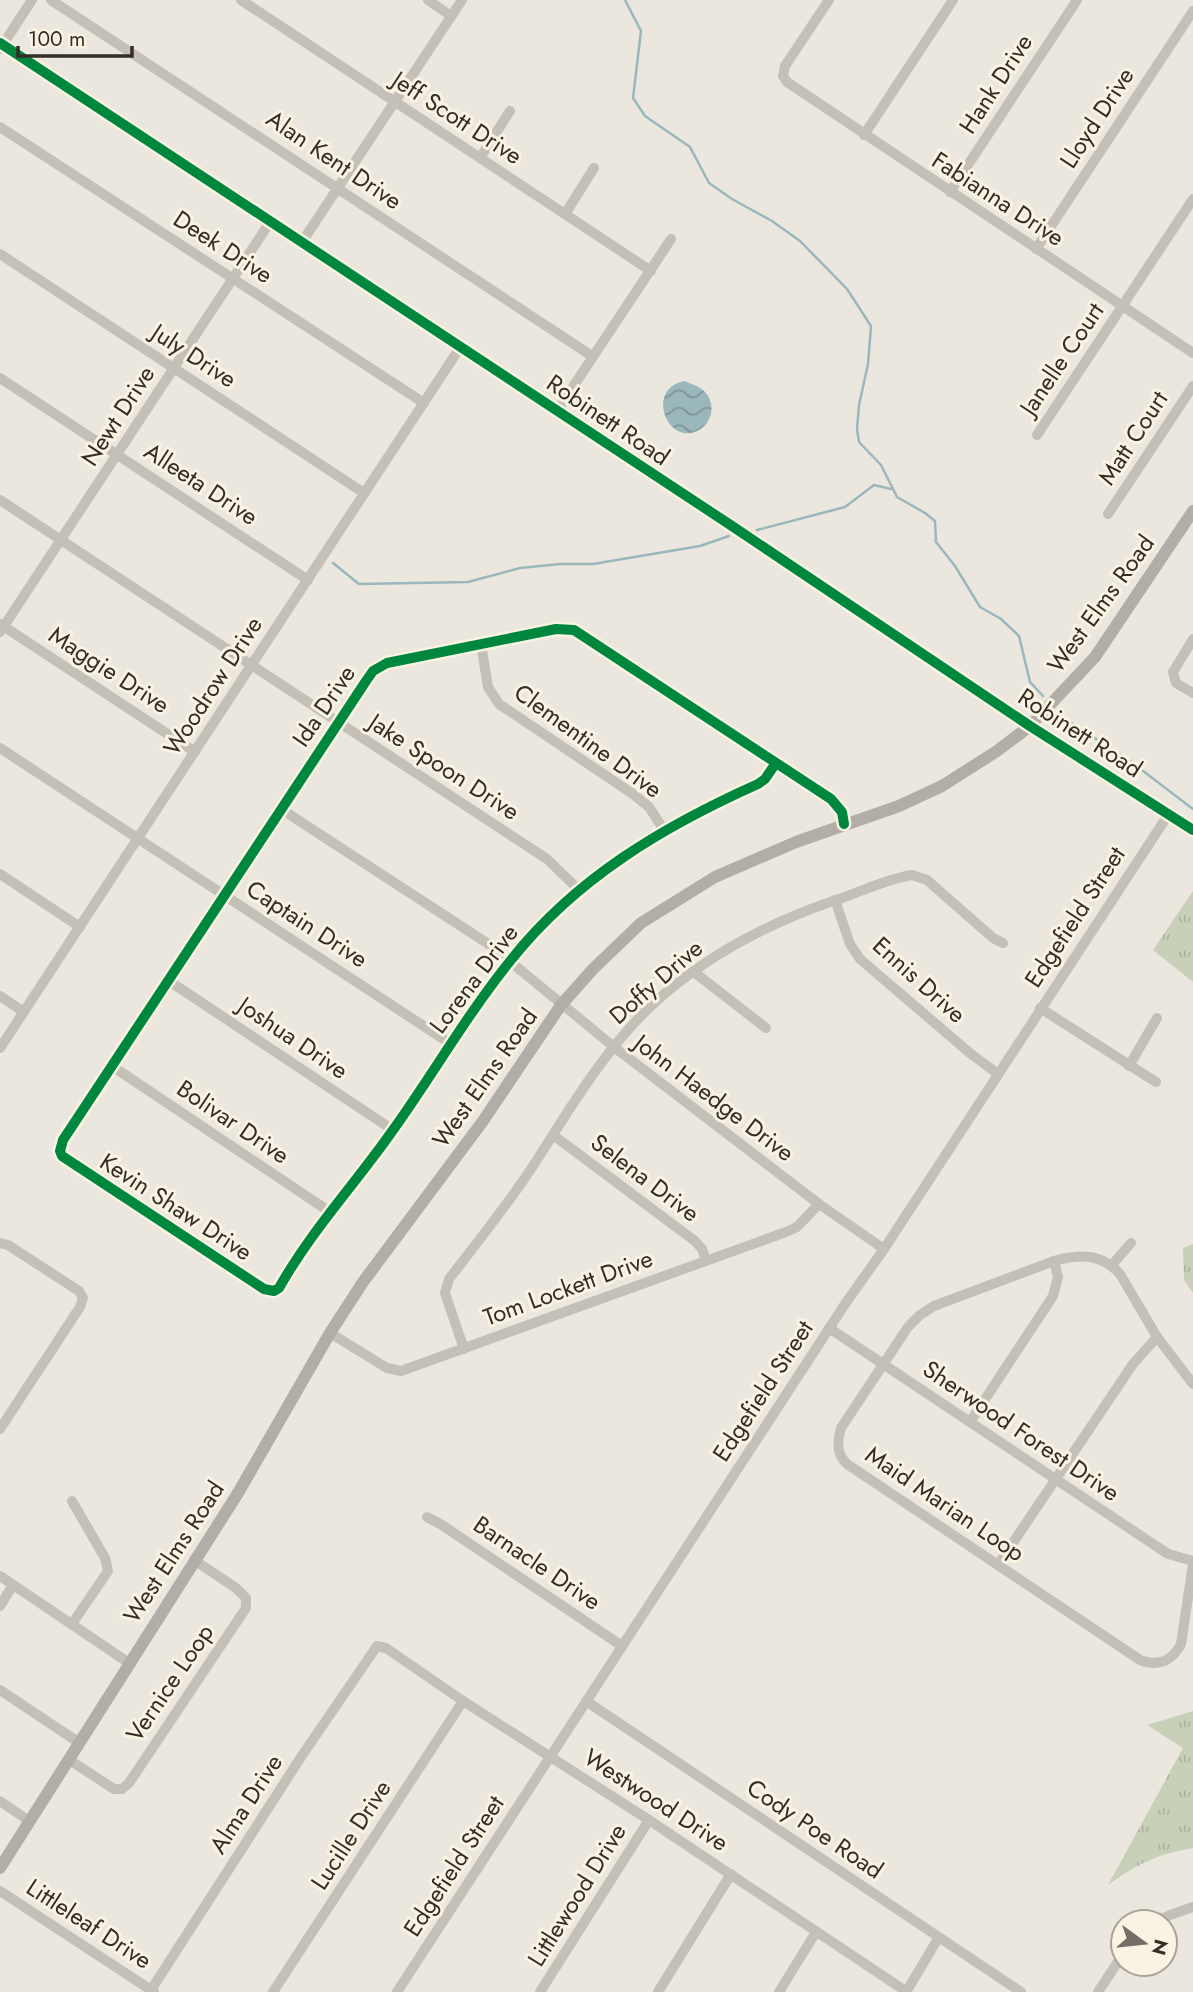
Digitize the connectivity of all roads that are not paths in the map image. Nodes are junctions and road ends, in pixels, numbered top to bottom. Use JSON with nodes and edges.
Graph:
{"nodes":[{"id":1,"x":32,"y":0,"type":"edge"},
{"id":2,"x":51,"y":0,"type":"edge"},
{"id":3,"x":241,"y":0,"type":"edge"},
{"id":4,"x":428,"y":0,"type":"edge"},
{"id":5,"x":461,"y":0,"type":"edge"},
{"id":6,"x":829,"y":0,"type":"edge"},
{"id":7,"x":953,"y":0,"type":"edge"},
{"id":8,"x":1077,"y":0,"type":"edge"},
{"id":9,"x":1193,"y":11,"type":"edge"},
{"id":10,"x":451,"y":16,"type":"junction"},
{"id":11,"x":1,"y":46,"type":"edge"},
{"id":12,"x":394,"y":102,"type":"junction"},
{"id":13,"x":510,"y":111,"type":"dead end"},
{"id":14,"x":0,"y":127,"type":"edge"},
{"id":15,"x":864,"y":135,"type":"junction"},
{"id":16,"x":480,"y":158,"type":"junction"},
{"id":17,"x":594,"y":168,"type":"dead end"},
{"id":18,"x":337,"y":188,"type":"junction"},
{"id":19,"x":950,"y":192,"type":"junction"},
{"id":20,"x":1193,"y":199,"type":"edge"},
{"id":21,"x":565,"y":214,"type":"junction"},
{"id":22,"x":270,"y":222,"type":"junction"},
{"id":23,"x":671,"y":239,"type":"dead end"},
{"id":24,"x":302,"y":242,"type":"junction"},
{"id":25,"x":1036,"y":249,"type":"junction"},
{"id":26,"x":0,"y":254,"type":"edge"},
{"id":27,"x":651,"y":271,"type":"junction"},
{"id":28,"x":233,"y":279,"type":"junction"},
{"id":29,"x":1122,"y":306,"type":"junction"},
{"id":30,"x":461,"y":346,"type":"junction"},
{"id":31,"x":1193,"y":353,"type":"edge"},
{"id":32,"x":592,"y":356,"type":"junction"},
{"id":33,"x":174,"y":368,"type":"junction"},
{"id":34,"x":0,"y":378,"type":"edge"},
{"id":35,"x":1193,"y":386,"type":"edge"},
{"id":36,"x":424,"y":403,"type":"junction"},
{"id":37,"x":556,"y":411,"type":"junction"},
{"id":38,"x":1037,"y":435,"type":"dead end"},
{"id":39,"x":117,"y":455,"type":"junction"},
{"id":40,"x":364,"y":494,"type":"junction"},
{"id":41,"x":0,"y":500,"type":"edge"},
{"id":42,"x":1193,"y":512,"type":"edge"},
{"id":43,"x":1108,"y":514,"type":"dead end"},
{"id":44,"x":61,"y":540,"type":"junction"},
{"id":45,"x":308,"y":580,"type":"junction"},
{"id":46,"x":1,"y":628,"type":"edge"},
{"id":47,"x":1193,"y":639,"type":"edge"},
{"id":48,"x":481,"y":644,"type":"junction"},
{"id":49,"x":252,"y":667,"type":"junction"},
{"id":50,"x":1193,"y":693,"type":"edge"},
{"id":51,"x":338,"y":723,"type":"junction"},
{"id":52,"x":1030,"y":726,"type":"junction"},
{"id":53,"x":0,"y":748,"type":"edge"},
{"id":54,"x":195,"y":752,"type":"junction"},
{"id":55,"x":776,"y":763,"type":"junction"},
{"id":56,"x":281,"y":809,"type":"junction"},
{"id":57,"x":1168,"y":815,"type":"junction"},
{"id":58,"x":844,"y":824,"type":"junction"},
{"id":59,"x":664,"y":830,"type":"junction"},
{"id":60,"x":1193,"y":830,"type":"edge"},
{"id":61,"x":138,"y":838,"type":"junction"},
{"id":62,"x":0,"y":874,"type":"edge"},
{"id":63,"x":579,"y":890,"type":"junction"},
{"id":64,"x":225,"y":895,"type":"junction"},
{"id":65,"x":835,"y":900,"type":"junction"},
{"id":66,"x":80,"y":927,"type":"junction"},
{"id":67,"x":1003,"y":943,"type":"dead end"},
{"id":68,"x":510,"y":960,"type":"junction"},
{"id":69,"x":694,"y":972,"type":"junction"},
{"id":70,"x":169,"y":981,"type":"junction"},
{"id":71,"x":0,"y":996,"type":"edge"},
{"id":72,"x":561,"y":1005,"type":"junction"},
{"id":73,"x":1040,"y":1008,"type":"junction"},
{"id":74,"x":24,"y":1012,"type":"junction"},
{"id":75,"x":1157,"y":1018,"type":"dead end"},
{"id":76,"x":766,"y":1028,"type":"dead end"},
{"id":77,"x":451,"y":1044,"type":"junction"},
{"id":78,"x":614,"y":1047,"type":"junction"},
{"id":79,"x":0,"y":1048,"type":"edge"},
{"id":80,"x":112,"y":1066,"type":"junction"},
{"id":81,"x":1129,"y":1066,"type":"junction"},
{"id":82,"x":998,"y":1074,"type":"junction"},
{"id":83,"x":1156,"y":1082,"type":"dead end"},
{"id":84,"x":393,"y":1130,"type":"junction"},
{"id":85,"x":553,"y":1135,"type":"junction"},
{"id":86,"x":60,"y":1151,"type":"joint"},
{"id":87,"x":819,"y":1204,"type":"junction"},
{"id":88,"x":330,"y":1212,"type":"junction"},
{"id":89,"x":0,"y":1243,"type":"edge"},
{"id":90,"x":1131,"y":1243,"type":"dead end"},
{"id":91,"x":884,"y":1249,"type":"junction"},
{"id":92,"x":706,"y":1260,"type":"junction"},
{"id":93,"x":1054,"y":1261,"type":"junction"},
{"id":94,"x":1112,"y":1265,"type":"junction"},
{"id":95,"x":274,"y":1291,"type":"joint"},
{"id":96,"x":829,"y":1328,"type":"junction"},
{"id":97,"x":330,"y":1333,"type":"junction"},
{"id":98,"x":1157,"y":1337,"type":"junction"},
{"id":99,"x":464,"y":1349,"type":"junction"},
{"id":100,"x":884,"y":1364,"type":"junction"},
{"id":101,"x":1193,"y":1384,"type":"edge"},
{"id":102,"x":970,"y":1422,"type":"junction"},
{"id":103,"x":0,"y":1429,"type":"edge"},
{"id":104,"x":1056,"y":1478,"type":"junction"},
{"id":105,"x":72,"y":1501,"type":"dead end"},
{"id":106,"x":427,"y":1517,"type":"dead end"},
{"id":107,"x":194,"y":1560,"type":"junction"},
{"id":108,"x":1193,"y":1562,"type":"edge"},
{"id":109,"x":998,"y":1565,"type":"junction"},
{"id":110,"x":0,"y":1576,"type":"edge"},
{"id":111,"x":13,"y":1585,"type":"junction"},
{"id":112,"x":0,"y":1606,"type":"edge"},
{"id":113,"x":72,"y":1624,"type":"junction"},
{"id":114,"x":380,"y":1646,"type":"joint"},
{"id":115,"x":622,"y":1646,"type":"junction"},
{"id":116,"x":129,"y":1662,"type":"junction"},
{"id":117,"x":0,"y":1690,"type":"edge"},
{"id":118,"x":463,"y":1701,"type":"junction"},
{"id":119,"x":586,"y":1701,"type":"junction"},
{"id":120,"x":78,"y":1742,"type":"junction"},
{"id":121,"x":551,"y":1757,"type":"junction"},
{"id":122,"x":68,"y":1759,"type":"junction"},
{"id":123,"x":0,"y":1801,"type":"edge"},
{"id":124,"x":649,"y":1820,"type":"junction"},
{"id":125,"x":29,"y":1821,"type":"junction"},
{"id":126,"x":0,"y":1868,"type":"edge"},
{"id":127,"x":731,"y":1874,"type":"junction"},
{"id":128,"x":0,"y":1891,"type":"edge"},
{"id":129,"x":816,"y":1932,"type":"junction"},
{"id":130,"x":939,"y":1937,"type":"junction"},
{"id":131,"x":1109,"y":1975,"type":"edge"},
{"id":132,"x":153,"y":1991,"type":"edge"},
{"id":133,"x":273,"y":1992,"type":"edge"},
{"id":134,"x":397,"y":1992,"type":"edge"},
{"id":135,"x":540,"y":1992,"type":"edge"},
{"id":136,"x":658,"y":1992,"type":"edge"},
{"id":137,"x":779,"y":1992,"type":"edge"},
{"id":138,"x":906,"y":1992,"type":"edge"},
{"id":139,"x":1021,"y":1992,"type":"edge"},
{"id":140,"x":1098,"y":1992,"type":"edge"}],
"edges":[{"from":1,"to":11,"type":"street"},
{"from":2,"to":18,"type":"street","name":"Alan Kent Drive"},
{"from":3,"to":12,"type":"street","name":"Jeff Scott Drive"},
{"from":4,"to":10,"type":"street"},
{"from":5,"to":10,"type":"street"},
{"from":6,"to":15,"type":"street","name":"Fabianna Drive"},
{"from":7,"to":15,"type":"street"},
{"from":8,"to":19,"type":"street","name":"Hank Drive"},
{"from":9,"to":25,"type":"street","name":"Lloyd Drive"},
{"from":10,"to":12,"type":"street"},
{"from":11,"to":22,"type":"street","name":"Robinett Road"},
{"from":12,"to":16,"type":"street","name":"Jeff Scott Drive"},
{"from":12,"to":18,"type":"street"},
{"from":13,"to":16,"type":"street"},
{"from":14,"to":28,"type":"street","name":"Deek Drive"},
{"from":15,"to":19,"type":"street","name":"Fabianna Drive"},
{"from":16,"to":21,"type":"street","name":"Jeff Scott Drive"},
{"from":17,"to":21,"type":"street"},
{"from":18,"to":24,"type":"street"},
{"from":18,"to":32,"type":"street","name":"Alan Kent Drive"},
{"from":19,"to":25,"type":"street","name":"Fabianna Drive"},
{"from":20,"to":29,"type":"street","name":"Janelle Court"},
{"from":21,"to":27,"type":"street","name":"Jeff Scott Drive"},
{"from":22,"to":24,"type":"street","name":"Robinett Road"},
{"from":22,"to":28,"type":"street","name":"Newt Drive"},
{"from":23,"to":27,"type":"street"},
{"from":24,"to":30,"type":"street","name":"Robinett Road"},
{"from":25,"to":29,"type":"street","name":"Fabianna Drive"},
{"from":26,"to":33,"type":"street","name":"July Drive"},
{"from":27,"to":32,"type":"street"},
{"from":28,"to":33,"type":"street","name":"Newt Drive"},
{"from":28,"to":36,"type":"street","name":"Deek Drive"},
{"from":29,"to":31,"type":"street","name":"Fabianna Drive"},
{"from":29,"to":38,"type":"street","name":"Janelle Court"},
{"from":30,"to":36,"type":"street","name":"Woodrow Drive"},
{"from":30,"to":37,"type":"street","name":"Robinett Road"},
{"from":32,"to":37,"type":"street"},
{"from":33,"to":39,"type":"street","name":"Newt Drive"},
{"from":33,"to":40,"type":"street","name":"July Drive"},
{"from":34,"to":39,"type":"street","name":"Alleeta Drive"},
{"from":35,"to":43,"type":"street","name":"Matt Court"},
{"from":36,"to":40,"type":"street","name":"Woodrow Drive"},
{"from":37,"to":52,"type":"street","name":"Robinett Road"},
{"from":39,"to":44,"type":"street","name":"Newt Drive"},
{"from":39,"to":45,"type":"street","name":"Alleeta Drive"},
{"from":40,"to":45,"type":"street","name":"Woodrow Drive"},
{"from":41,"to":44,"type":"street","name":"Jake Spoon Drive"},
{"from":42,"to":52,"type":"main road","name":"West Elms Road"},
{"from":44,"to":46,"type":"street","name":"Newt Drive"},
{"from":44,"to":49,"type":"street","name":"Jake Spoon Drive"},
{"from":45,"to":49,"type":"street","name":"Woodrow Drive"},
{"from":46,"to":54,"type":"street","name":"Maggie Drive"},
{"from":47,"to":50,"type":"street"},
{"from":48,"to":51,"type":"street","name":"Ida Drive"},
{"from":48,"to":55,"type":"street","name":"Ida Drive"},
{"from":48,"to":59,"type":"street","name":"Clementine Drive"},
{"from":49,"to":51,"type":"street","name":"Jake Spoon Drive"},
{"from":49,"to":54,"type":"street","name":"Woodrow Drive"},
{"from":51,"to":56,"type":"street","name":"Ida Drive"},
{"from":51,"to":63,"type":"street","name":"Jake Spoon Drive"},
{"from":52,"to":57,"type":"street","name":"Robinett Road"},
{"from":52,"to":58,"type":"main road","name":"West Elms Road"},
{"from":53,"to":61,"type":"street","name":"Captain Drive"},
{"from":54,"to":61,"type":"street","name":"Woodrow Drive"},
{"from":55,"to":58,"type":"street","name":"Ida Drive"},
{"from":55,"to":59,"type":"street","name":"Lorena Drive"},
{"from":56,"to":64,"type":"street","name":"Ida Drive"},
{"from":56,"to":68,"type":"street","name":"John Haedge Drive"},
{"from":57,"to":60,"type":"street","name":"Robinett Road"},
{"from":57,"to":73,"type":"street","name":"Edgefield Street"},
{"from":58,"to":72,"type":"main road","name":"West Elms Road"},
{"from":59,"to":63,"type":"street","name":"Lorena Drive"},
{"from":61,"to":64,"type":"street","name":"Captain Drive"},
{"from":61,"to":66,"type":"street","name":"Woodrow Drive"},
{"from":62,"to":66,"type":"street"},
{"from":63,"to":68,"type":"street","name":"Lorena Drive"},
{"from":64,"to":70,"type":"street","name":"Ida Drive"},
{"from":64,"to":77,"type":"street","name":"Captain Drive"},
{"from":65,"to":67,"type":"street","name":"Doffy Drive"},
{"from":65,"to":69,"type":"street","name":"Doffy Drive"},
{"from":65,"to":82,"type":"street","name":"Ennis Drive"},
{"from":66,"to":74,"type":"street","name":"Woodrow Drive"},
{"from":68,"to":72,"type":"street","name":"John Haedge Drive"},
{"from":68,"to":77,"type":"street","name":"Lorena Drive"},
{"from":69,"to":76,"type":"street"},
{"from":69,"to":78,"type":"street","name":"Doffy Drive"},
{"from":70,"to":80,"type":"street","name":"Ida Drive"},
{"from":70,"to":84,"type":"street","name":"Joshua Drive"},
{"from":71,"to":74,"type":"street"},
{"from":72,"to":78,"type":"street","name":"John Haedge Drive"},
{"from":72,"to":97,"type":"main road","name":"West Elms Road"},
{"from":73,"to":81,"type":"street"},
{"from":73,"to":82,"type":"street","name":"Edgefield Street"},
{"from":74,"to":79,"type":"street","name":"Woodrow Drive"},
{"from":75,"to":81,"type":"street"},
{"from":77,"to":84,"type":"street","name":"Lorena Drive"},
{"from":78,"to":85,"type":"street","name":"Doffy Drive"},
{"from":78,"to":87,"type":"street","name":"John Haedge Drive"},
{"from":80,"to":86,"type":"street","name":"Ida Drive"},
{"from":80,"to":88,"type":"street","name":"Bolivar Drive"},
{"from":81,"to":83,"type":"street"},
{"from":82,"to":91,"type":"street","name":"Edgefield Street"},
{"from":84,"to":88,"type":"street","name":"Lorena Drive"},
{"from":85,"to":92,"type":"street","name":"Selena Drive"},
{"from":85,"to":99,"type":"street","name":"Doffy Drive"},
{"from":86,"to":95,"type":"street","name":"Kevin Shaw Drive"},
{"from":87,"to":91,"type":"street","name":"John Haedge Drive"},
{"from":87,"to":92,"type":"street","name":"Tom Lockett Drive"},
{"from":88,"to":95,"type":"street","name":"Lorena Drive"},
{"from":89,"to":103,"type":"street"},
{"from":90,"to":94,"type":"street"},
{"from":91,"to":96,"type":"street","name":"Edgefield Street"},
{"from":92,"to":99,"type":"street","name":"Tom Lockett Drive"},
{"from":93,"to":94,"type":"street","name":"Maid Marian Loop"},
{"from":93,"to":100,"type":"street","name":"Maid Marian Loop"},
{"from":93,"to":102,"type":"street"},
{"from":94,"to":98,"type":"street"},
{"from":96,"to":100,"type":"street","name":"Sherwood Forest Drive"},
{"from":96,"to":115,"type":"street","name":"Edgefield Street"},
{"from":97,"to":99,"type":"street","name":"Tom Lockett Drive"},
{"from":97,"to":107,"type":"main road","name":"West Elms Road"},
{"from":98,"to":101,"type":"street"},
{"from":98,"to":104,"type":"street"},
{"from":100,"to":102,"type":"street","name":"Sherwood Forest Drive"},
{"from":100,"to":109,"type":"street","name":"Maid Marian Loop"},
{"from":102,"to":104,"type":"street","name":"Sherwood Forest Drive"},
{"from":104,"to":108,"type":"street","name":"Sherwood Forest Drive"},
{"from":104,"to":109,"type":"street"},
{"from":105,"to":113,"type":"street"},
{"from":106,"to":115,"type":"street","name":"Barnacle Drive"},
{"from":107,"to":116,"type":"main road","name":"West Elms Road"},
{"from":107,"to":122,"type":"street","name":"Vernice Loop"},
{"from":108,"to":109,"type":"street","name":"Maid Marian Loop"},
{"from":110,"to":111,"type":"street"},
{"from":111,"to":112,"type":"street"},
{"from":111,"to":113,"type":"street"},
{"from":113,"to":116,"type":"street"},
{"from":114,"to":118,"type":"street","name":"Westwood Drive"},
{"from":114,"to":132,"type":"street","name":"Alma Drive"},
{"from":115,"to":119,"type":"street","name":"Edgefield Street"},
{"from":116,"to":120,"type":"main road","name":"West Elms Road"},
{"from":117,"to":120,"type":"street"},
{"from":118,"to":121,"type":"street","name":"Westwood Drive"},
{"from":118,"to":133,"type":"street","name":"Lucille Drive"},
{"from":119,"to":121,"type":"street","name":"Edgefield Street"},
{"from":119,"to":130,"type":"street","name":"Cody Poe Road"},
{"from":120,"to":122,"type":"main road","name":"West Elms Road"},
{"from":121,"to":124,"type":"street","name":"Westwood Drive"},
{"from":121,"to":134,"type":"street","name":"Edgefield Street"},
{"from":122,"to":125,"type":"main road","name":"West Elms Road"},
{"from":123,"to":125,"type":"street"},
{"from":124,"to":127,"type":"street","name":"Westwood Drive"},
{"from":124,"to":135,"type":"street","name":"Littlewood Drive"},
{"from":125,"to":126,"type":"main road","name":"West Elms Road"},
{"from":127,"to":129,"type":"street","name":"Westwood Drive"},
{"from":127,"to":136,"type":"street"},
{"from":128,"to":132,"type":"street","name":"Littleleaf Drive"},
{"from":129,"to":137,"type":"street"},
{"from":129,"to":138,"type":"street","name":"Westwood Drive"},
{"from":130,"to":138,"type":"street"},
{"from":130,"to":139,"type":"street","name":"Cody Poe Road"},
{"from":131,"to":140,"type":"street"}]}
